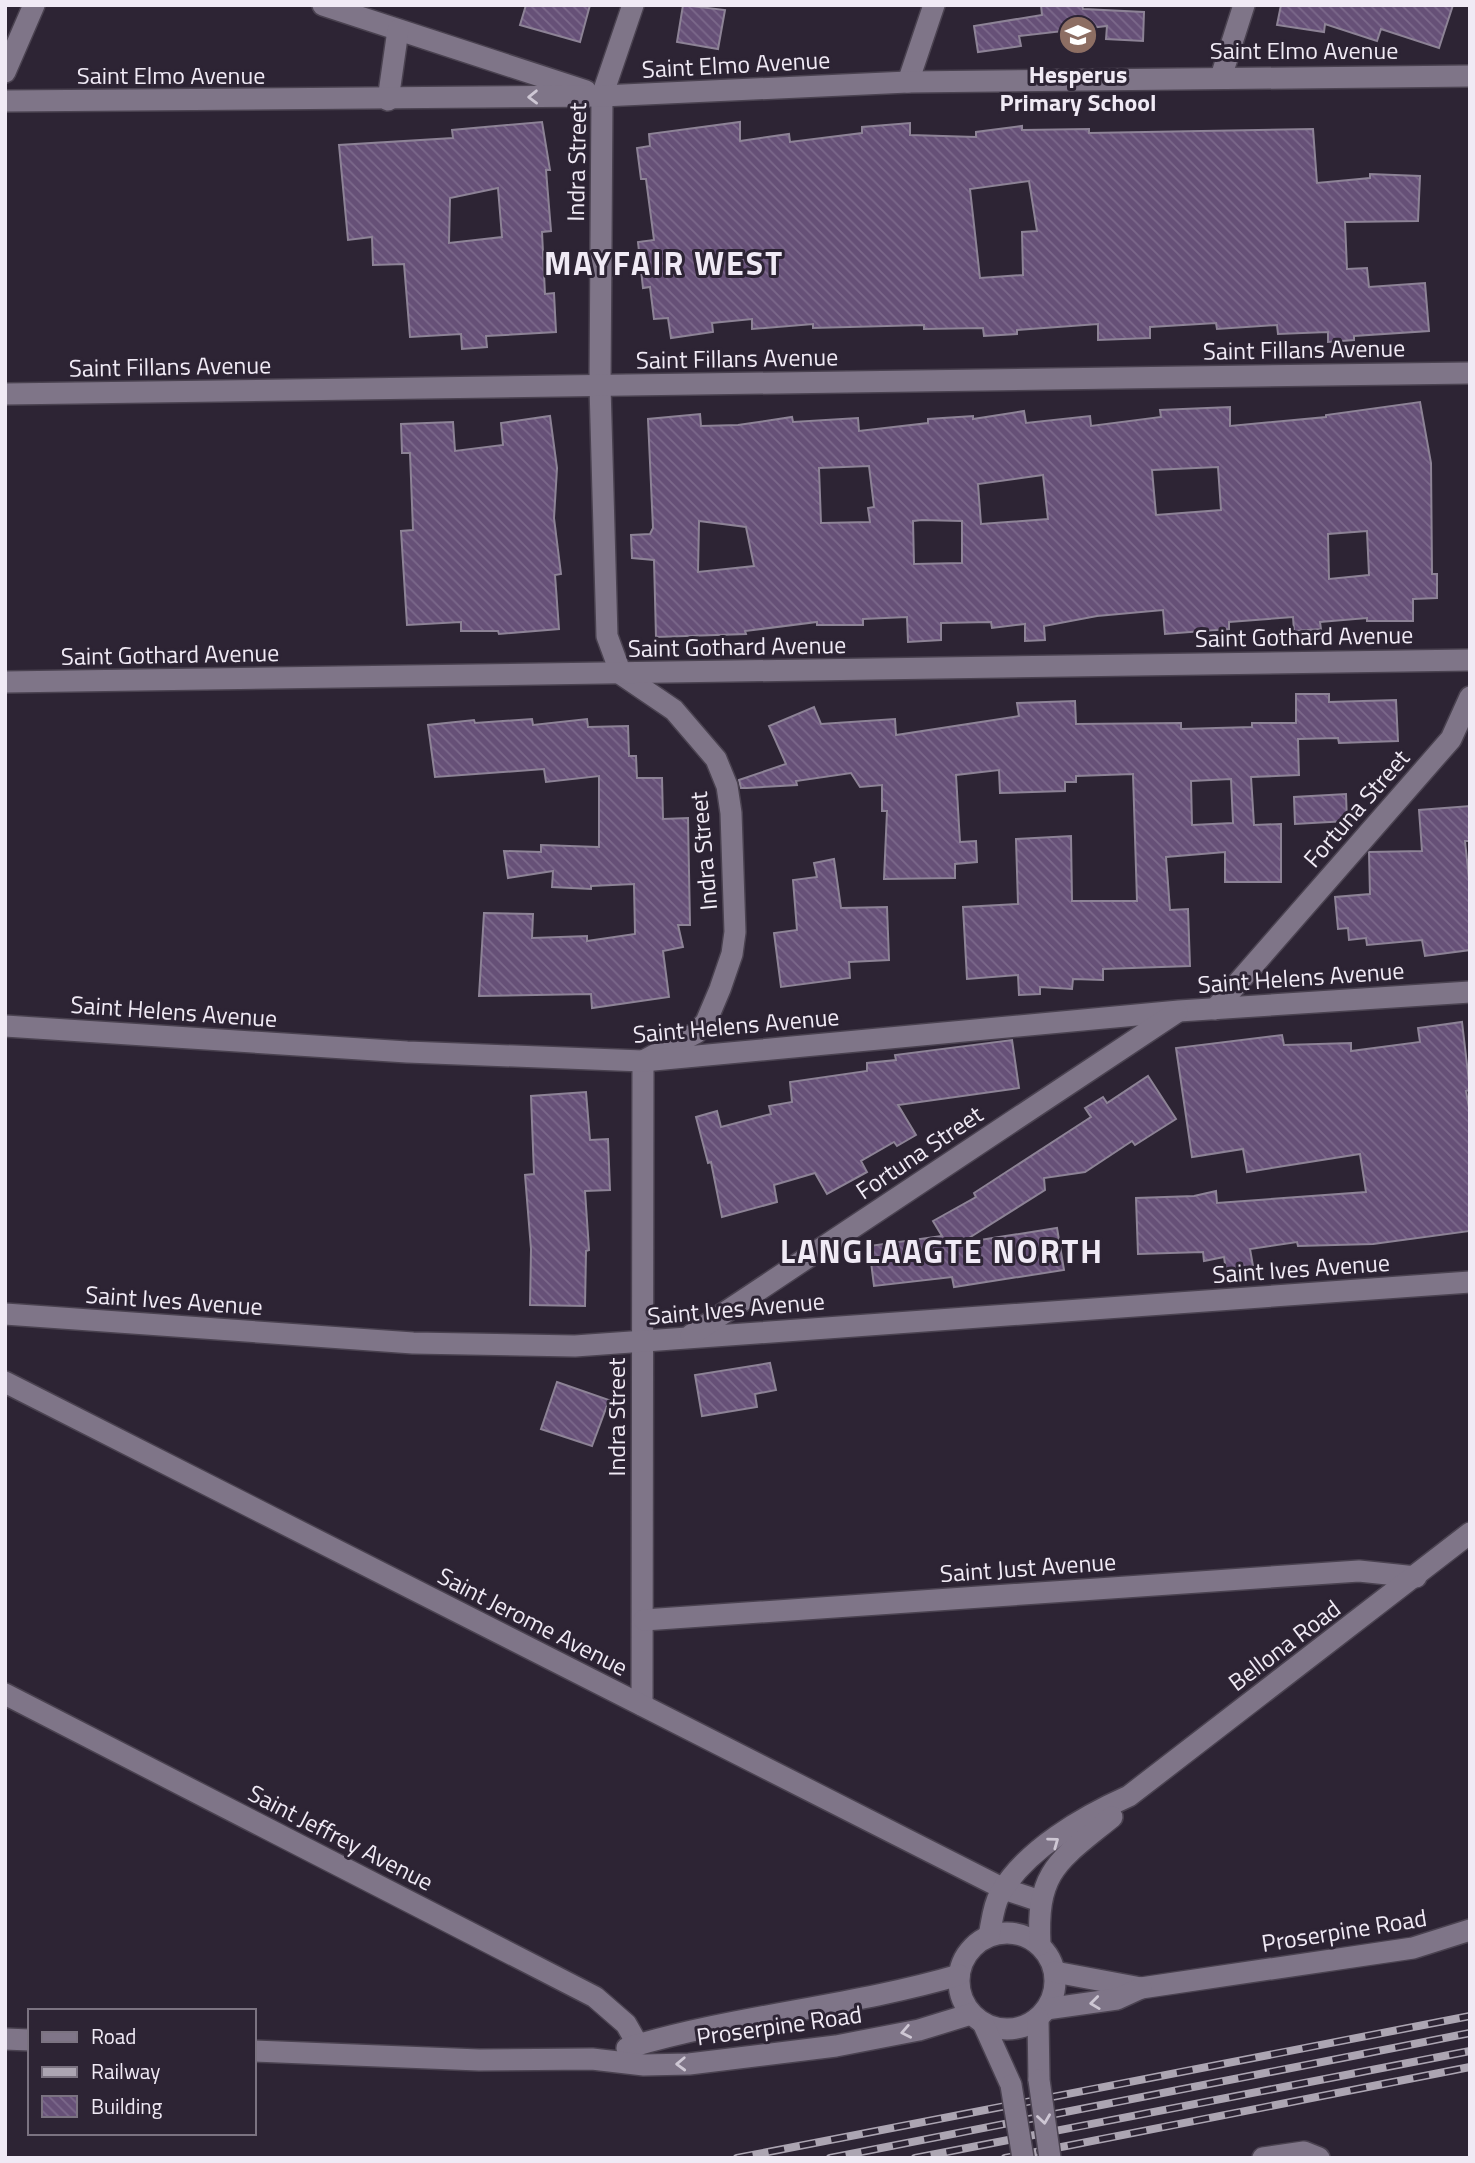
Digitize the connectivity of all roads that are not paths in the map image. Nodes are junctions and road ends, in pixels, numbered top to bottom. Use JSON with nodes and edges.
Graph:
{"nodes":[{"id":1,"x":34,"y":5,"type":"edge"},
{"id":2,"x":323,"y":5,"type":"edge"},
{"id":3,"x":633,"y":5,"type":"edge"},
{"id":4,"x":934,"y":5,"type":"edge"},
{"id":5,"x":1244,"y":5,"type":"edge"},
{"id":6,"x":398,"y":30,"type":"junction"},
{"id":7,"x":5,"y":72,"type":"edge"},
{"id":8,"x":1470,"y":76,"type":"edge"},
{"id":9,"x":1221,"y":77,"type":"junction"},
{"id":10,"x":908,"y":82,"type":"junction"},
{"id":11,"x":602,"y":96,"type":"junction"},
{"id":12,"x":388,"y":100,"type":"junction"},
{"id":13,"x":5,"y":102,"type":"edge"},
{"id":14,"x":1470,"y":373,"type":"edge"},
{"id":15,"x":600,"y":386,"type":"junction"},
{"id":16,"x":5,"y":394,"type":"edge"},
{"id":17,"x":1470,"y":660,"type":"edge"},
{"id":18,"x":621,"y":674,"type":"junction"},
{"id":19,"x":5,"y":682,"type":"edge"},
{"id":20,"x":1470,"y":697,"type":"edge"},
{"id":21,"x":1470,"y":992,"type":"edge"},
{"id":22,"x":1215,"y":1009,"type":"junction"},
{"id":23,"x":1179,"y":1011,"type":"junction"},
{"id":24,"x":5,"y":1026,"type":"edge"},
{"id":25,"x":643,"y":1061,"type":"junction"},
{"id":26,"x":1470,"y":1282,"type":"edge"},
{"id":27,"x":5,"y":1314,"type":"edge"},
{"id":28,"x":689,"y":1336,"type":"junction"},
{"id":29,"x":642,"y":1342,"type":"junction"},
{"id":30,"x":5,"y":1382,"type":"edge"},
{"id":31,"x":1470,"y":1533,"type":"edge"},
{"id":32,"x":1416,"y":1577,"type":"junction"},
{"id":33,"x":644,"y":1620,"type":"junction"},
{"id":34,"x":5,"y":1694,"type":"edge"},
{"id":35,"x":642,"y":1705,"type":"junction"},
{"id":36,"x":1129,"y":1796,"type":"junction"},
{"id":37,"x":1004,"y":1889,"type":"junction"},
{"id":38,"x":1040,"y":1901,"type":"junction"},
{"id":39,"x":1470,"y":1930,"type":"edge"},
{"id":40,"x":989,"y":1936,"type":"junction"},
{"id":41,"x":1040,"y":1945,"type":"junction"},
{"id":42,"x":1055,"y":1972,"type":"junction"},
{"id":43,"x":959,"y":1975,"type":"junction"},
{"id":44,"x":1141,"y":1988,"type":"junction"},
{"id":45,"x":1042,"y":2014,"type":"junction"},
{"id":46,"x":977,"y":2018,"type":"junction"},
{"id":47,"x":5,"y":2039,"type":"edge"},
{"id":48,"x":28,"y":2040,"type":"edge"},
{"id":49,"x":638,"y":2045,"type":"junction"},
{"id":50,"x":256,"y":2050,"type":"edge"},
{"id":51,"x":592,"y":2059,"type":"junction"},
{"id":52,"x":1023,"y":2158,"type":"edge"},
{"id":53,"x":1050,"y":2158,"type":"edge"},
{"id":54,"x":1263,"y":2158,"type":"edge"},
{"id":55,"x":1319,"y":2158,"type":"edge"}],
"edges":[{"from":1,"to":7,"type":"street"},
{"from":2,"to":6,"type":"street"},
{"from":3,"to":11,"type":"street","name":"Indra Street"},
{"from":4,"to":10,"type":"street"},
{"from":5,"to":9,"type":"street"},
{"from":6,"to":11,"type":"street"},
{"from":6,"to":12,"type":"street"},
{"from":8,"to":9,"type":"street","name":"Saint Elmo Avenue"},
{"from":9,"to":10,"type":"street","name":"Saint Elmo Avenue"},
{"from":10,"to":11,"type":"street","name":"Saint Elmo Avenue"},
{"from":11,"to":12,"type":"street","name":"Saint Elmo Avenue","one_way":true},
{"from":11,"to":15,"type":"street","name":"Indra Street"},
{"from":12,"to":13,"type":"street","name":"Saint Elmo Avenue"},
{"from":14,"to":15,"type":"street","name":"Saint Fillans Avenue"},
{"from":15,"to":16,"type":"street","name":"Saint Fillans Avenue"},
{"from":15,"to":18,"type":"street","name":"Indra Street"},
{"from":17,"to":18,"type":"street","name":"Saint Gothard Avenue"},
{"from":18,"to":19,"type":"street","name":"Saint Gothard Avenue"},
{"from":18,"to":25,"type":"street","name":"Indra Street"},
{"from":20,"to":22,"type":"street","name":"Fortuna Street"},
{"from":21,"to":22,"type":"street","name":"Saint Helens Avenue"},
{"from":22,"to":23,"type":"street","name":"Saint Helens Avenue"},
{"from":23,"to":25,"type":"street","name":"Saint Helens Avenue"},
{"from":23,"to":28,"type":"street","name":"Fortuna Street"},
{"from":24,"to":25,"type":"street","name":"Saint Helens Avenue"},
{"from":25,"to":29,"type":"street","name":"Indra Street"},
{"from":26,"to":28,"type":"street","name":"Saint Ives Avenue"},
{"from":27,"to":29,"type":"street","name":"Saint Ives Avenue"},
{"from":28,"to":29,"type":"street","name":"Saint Ives Avenue"},
{"from":29,"to":33,"type":"street","name":"Indra Street"},
{"from":30,"to":35,"type":"street","name":"Saint Jerome Avenue"},
{"from":31,"to":32,"type":"street","name":"Bellona Road"},
{"from":32,"to":33,"type":"street","name":"Saint Just Avenue"},
{"from":32,"to":36,"type":"street","name":"Bellona Road"},
{"from":33,"to":35,"type":"street","name":"Indra Street"},
{"from":34,"to":49,"type":"street","name":"Saint Jeffrey Avenue"},
{"from":35,"to":37,"type":"street","name":"Saint Jerome Avenue"},
{"from":37,"to":36,"type":"street","name":"Bellona Road","one_way":true},
{"from":36,"to":38,"type":"street","name":"Bellona Road"},
{"from":37,"to":38,"type":"street","name":"Saint Jerome Avenue"},
{"from":37,"to":40,"type":"street"},
{"from":38,"to":41,"type":"street"},
{"from":39,"to":44,"type":"street","name":"Proserpine Road"},
{"from":40,"to":41,"type":"street"},
{"from":40,"to":43,"type":"street"},
{"from":41,"to":42,"type":"street"},
{"from":42,"to":44,"type":"street","name":"Proserpine Road"},
{"from":42,"to":45,"type":"street"},
{"from":43,"to":46,"type":"street"},
{"from":43,"to":49,"type":"street","name":"Proserpine Road"},
{"from":44,"to":45,"type":"street","name":"Proserpine Road","one_way":true},
{"from":45,"to":46,"type":"street","name":"Proserpine Road"},
{"from":45,"to":53,"type":"street","one_way":true,"bridge":true},
{"from":46,"to":51,"type":"street","name":"Proserpine Road","one_way":true},
{"from":46,"to":52,"type":"street","bridge":true},
{"from":47,"to":48,"type":"street"},
{"from":49,"to":51,"type":"street","name":"Proserpine Road"},
{"from":50,"to":51,"type":"street","name":"Proserpine Road"},
{"from":54,"to":55,"type":"street"}]}
